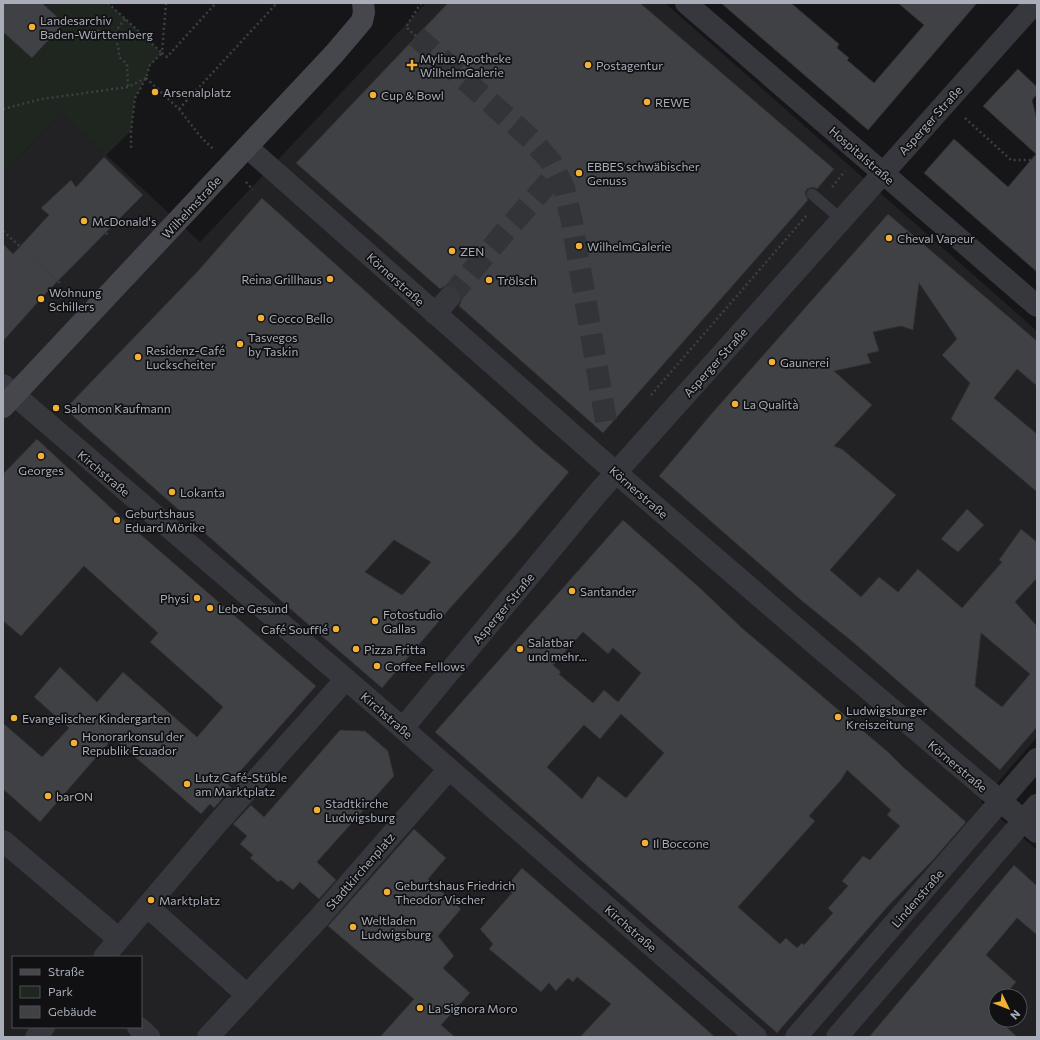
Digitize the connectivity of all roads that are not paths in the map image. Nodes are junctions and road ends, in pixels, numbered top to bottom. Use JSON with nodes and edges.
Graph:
{"nodes":[{"id":1,"x":686,"y":3,"type":"edge"},
{"id":2,"x":1035,"y":3,"type":"edge"},
{"id":3,"x":368,"y":6,"type":"edge"},
{"id":4,"x":247,"y":147,"type":"junction"},
{"id":5,"x":882,"y":173,"type":"junction"},
{"id":6,"x":816,"y":197,"type":"road end"},
{"id":7,"x":842,"y":220,"type":"junction"},
{"id":8,"x":450,"y":298,"type":"tunnel mouth"},
{"id":9,"x":1037,"y":306,"type":"edge"},
{"id":10,"x":435,"y":314,"type":"junction"},
{"id":11,"x":7,"y":396,"type":"edge"},
{"id":12,"x":616,"y":472,"type":"junction"},
{"id":13,"x":346,"y":679,"type":"junction"},
{"id":14,"x":403,"y":728,"type":"junction"},
{"id":15,"x":1037,"y":759,"type":"edge"},
{"id":16,"x":450,"y":769,"type":"junction"},
{"id":17,"x":1000,"y":801,"type":"junction"},
{"id":18,"x":1033,"y":819,"type":"edge"},
{"id":19,"x":9,"y":846,"type":"edge"},
{"id":20,"x":146,"y":906,"type":"junction"},
{"id":21,"x":119,"y":939,"type":"junction"},
{"id":22,"x":105,"y":956,"type":"edge"},
{"id":23,"x":247,"y":995,"type":"junction"},
{"id":24,"x":43,"y":1028,"type":"edge"},
{"id":25,"x":139,"y":1028,"type":"edge"},
{"id":26,"x":217,"y":1034,"type":"edge"},
{"id":27,"x":36,"y":1037,"type":"edge"},
{"id":28,"x":149,"y":1037,"type":"edge"},
{"id":29,"x":756,"y":1037,"type":"edge"},
{"id":30,"x":796,"y":1037,"type":"edge"},
{"id":31,"x":837,"y":1037,"type":"edge"}],
"edges":[{"from":1,"to":5,"type":"street","name":"Hospitalstraße"},
{"from":2,"to":5,"type":"street","name":"Asperger Straße"},
{"from":3,"to":4,"type":"street","name":"Wilhelmstraße"},
{"from":4,"to":10,"type":"street","name":"Körnerstraße"},
{"from":4,"to":11,"type":"street","name":"Wilhelmstraße"},
{"from":5,"to":7,"type":"street","name":"Asperger Straße"},
{"from":5,"to":9,"type":"street","name":"Hospitalstraße"},
{"from":6,"to":7,"type":"lane"},
{"from":7,"to":12,"type":"street","name":"Asperger Straße"},
{"from":8,"to":10,"type":"street"},
{"from":10,"to":12,"type":"street","name":"Körnerstraße"},
{"from":11,"to":13,"type":"street","name":"Kirchstraße"},
{"from":12,"to":14,"type":"street","name":"Asperger Straße"},
{"from":12,"to":17,"type":"street","name":"Körnerstraße"},
{"from":13,"to":14,"type":"street","name":"Kirchstraße"},
{"from":13,"to":20,"type":"street"},
{"from":14,"to":16,"type":"street","name":"Kirchstraße"},
{"from":15,"to":17,"type":"street","name":"Lindenstraße"},
{"from":16,"to":23,"type":"street","name":"Stadtkirchenplatz"},
{"from":16,"to":29,"type":"street","name":"Kirchstraße"},
{"from":17,"to":18,"type":"street","name":"Körnerstraße"},
{"from":17,"to":30,"type":"street","name":"Lindenstraße"},
{"from":18,"to":31,"type":"street"},
{"from":19,"to":21,"type":"street"},
{"from":20,"to":21,"type":"street"},
{"from":20,"to":23,"type":"street"},
{"from":21,"to":22,"type":"street"},
{"from":23,"to":26,"type":"street"},
{"from":24,"to":27,"type":"street"},
{"from":25,"to":28,"type":"street"}]}
